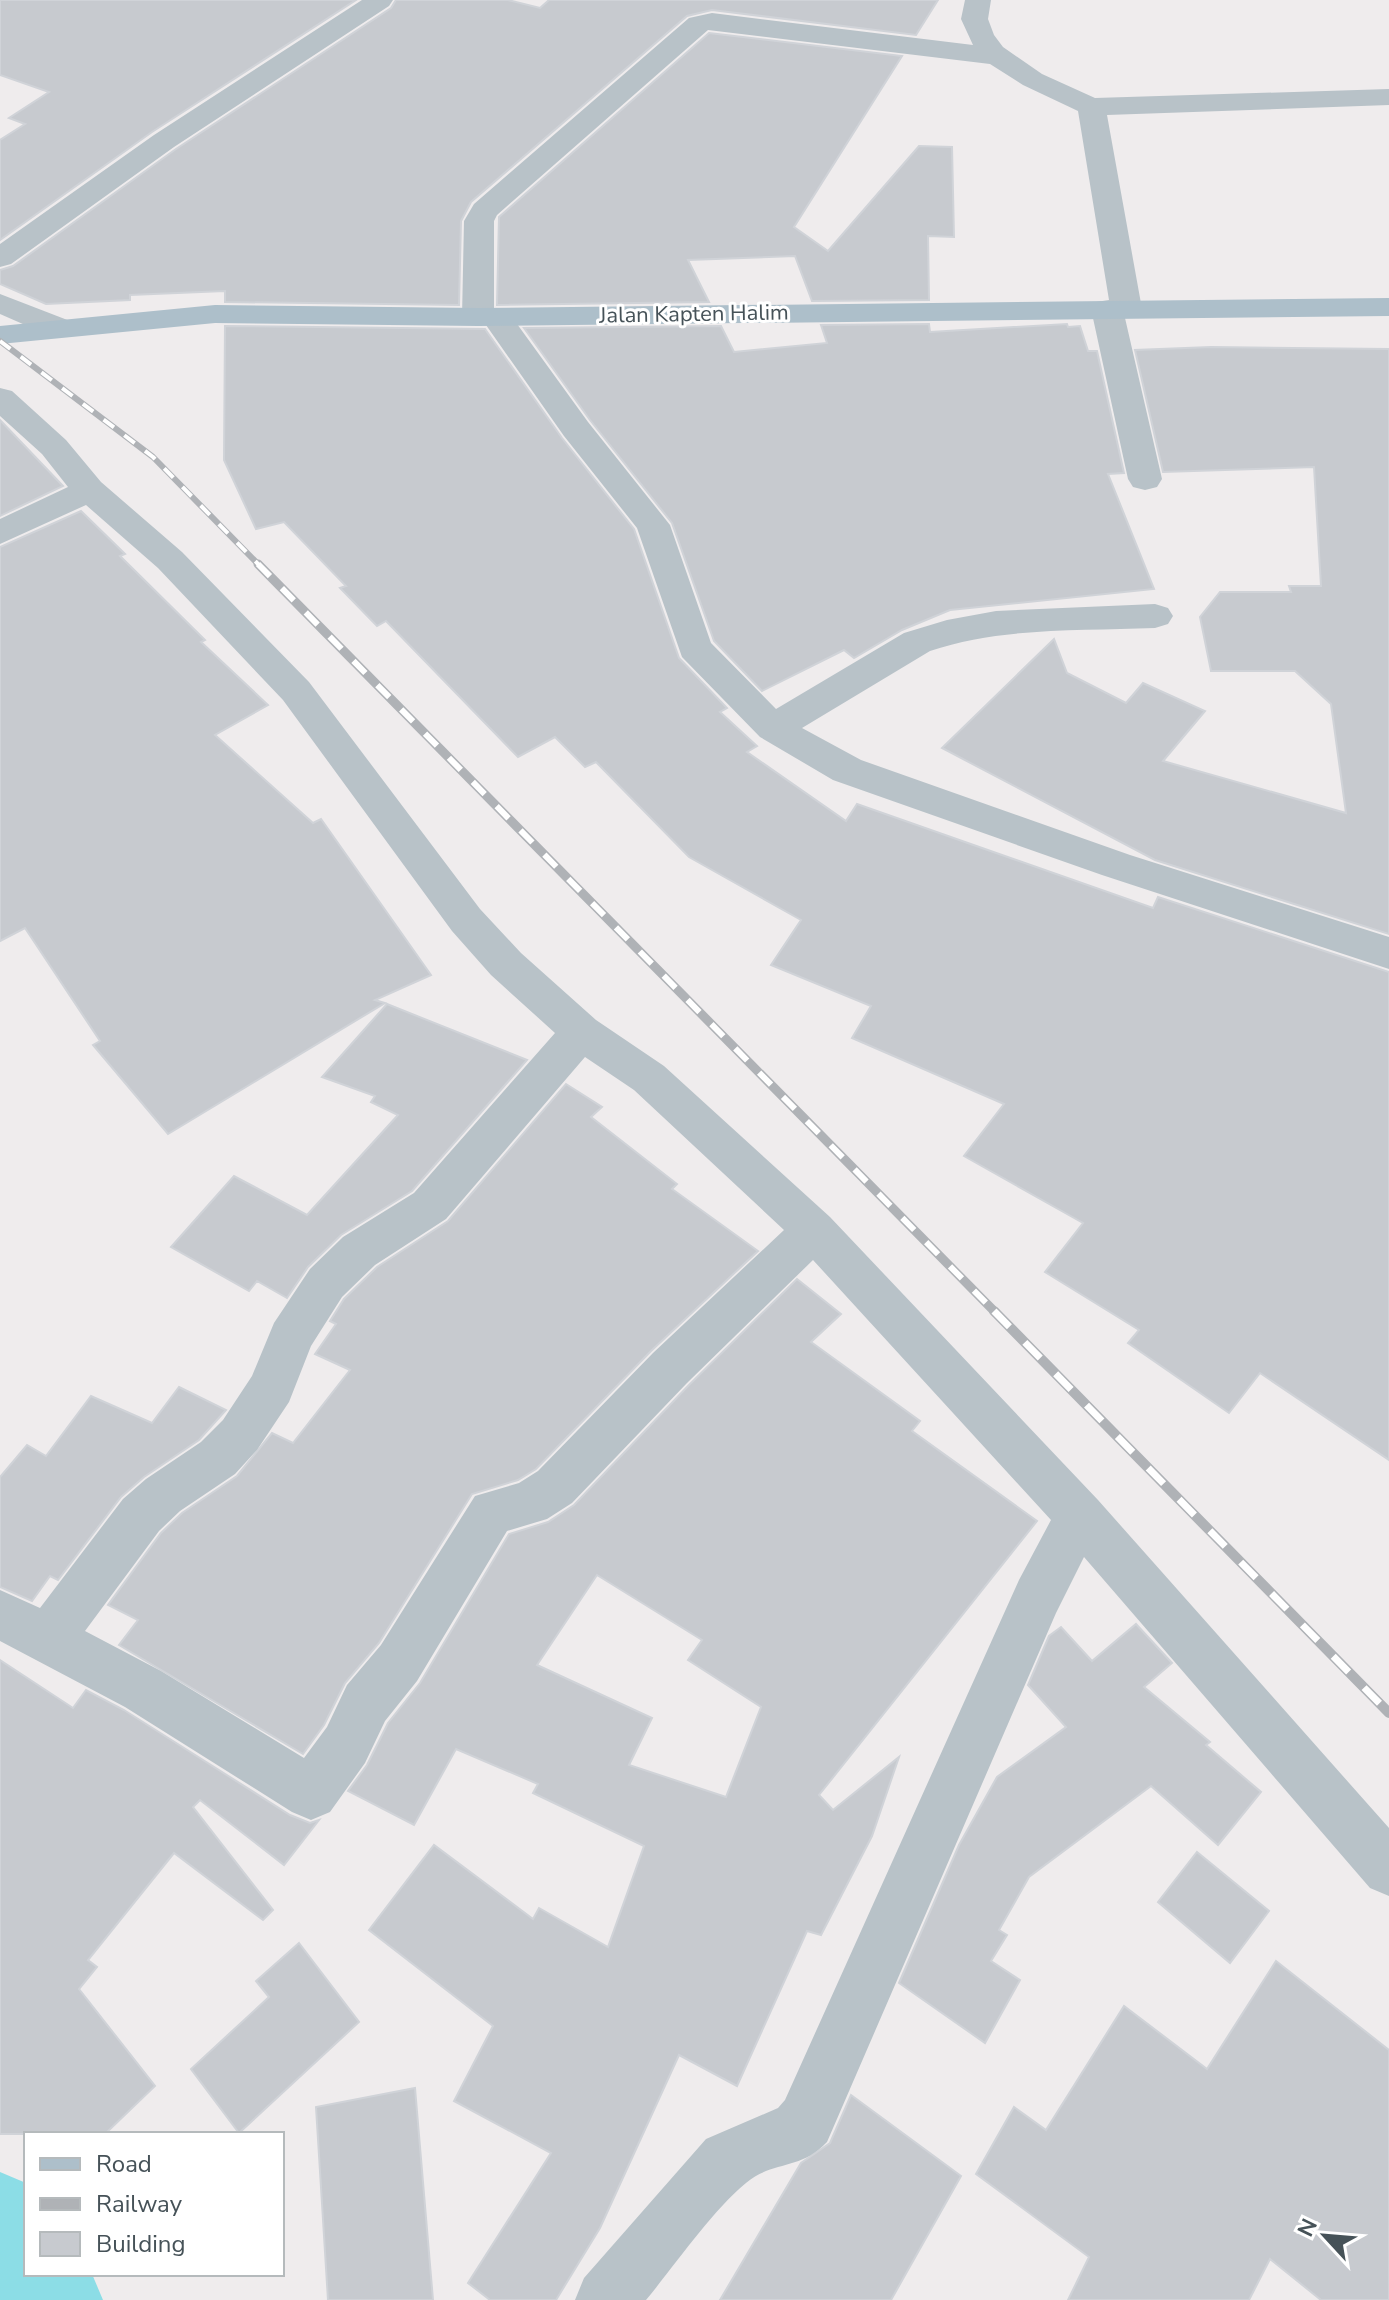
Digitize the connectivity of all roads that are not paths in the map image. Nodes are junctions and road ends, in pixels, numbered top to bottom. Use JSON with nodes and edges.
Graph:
{"nodes":[{"id":1,"x":380,"y":0,"type":"edge"},
{"id":2,"x":978,"y":0,"type":"edge"},
{"id":3,"x":995,"y":56,"type":"junction"},
{"id":4,"x":1389,"y":97,"type":"edge"},
{"id":5,"x":1091,"y":107,"type":"junction"},
{"id":6,"x":0,"y":258,"type":"edge"},
{"id":7,"x":0,"y":303,"type":"edge"},
{"id":8,"x":1389,"y":307,"type":"edge"},
{"id":9,"x":1117,"y":309,"type":"junction"},
{"id":10,"x":487,"y":317,"type":"junction"},
{"id":11,"x":59,"y":328,"type":"junction"},
{"id":12,"x":0,"y":335,"type":"edge"},
{"id":13,"x":0,"y":398,"type":"edge"},
{"id":14,"x":1145,"y":479,"type":"dead end"},
{"id":15,"x":89,"y":490,"type":"junction"},
{"id":16,"x":0,"y":533,"type":"edge"},
{"id":17,"x":1155,"y":616,"type":"dead end"},
{"id":18,"x":773,"y":728,"type":"junction"},
{"id":19,"x":1389,"y":953,"type":"edge"},
{"id":20,"x":581,"y":1032,"type":"junction"},
{"id":21,"x":814,"y":1230,"type":"junction"},
{"id":22,"x":1080,"y":1516,"type":"junction"},
{"id":23,"x":0,"y":1614,"type":"edge"},
{"id":24,"x":47,"y":1640,"type":"junction"},
{"id":25,"x":1389,"y":1869,"type":"edge"},
{"id":26,"x":606,"y":2300,"type":"edge"}],
"edges":[{"from":1,"to":6,"type":"street"},
{"from":2,"to":3,"type":"street"},
{"from":3,"to":5,"type":"street"},
{"from":3,"to":10,"type":"street"},
{"from":4,"to":5,"type":"street"},
{"from":5,"to":9,"type":"street"},
{"from":7,"to":11,"type":"street"},
{"from":8,"to":9,"type":"main road","name":"Jalan Kapten Halim"},
{"from":9,"to":10,"type":"main road","name":"Jalan Kapten Halim"},
{"from":9,"to":14,"type":"street"},
{"from":10,"to":11,"type":"main road","name":"Jalan Kapten Halim"},
{"from":10,"to":18,"type":"street"},
{"from":11,"to":12,"type":"main road","name":"Jalan Kapten Halim"},
{"from":13,"to":15,"type":"street"},
{"from":15,"to":16,"type":"street"},
{"from":15,"to":20,"type":"street"},
{"from":17,"to":18,"type":"street"},
{"from":18,"to":19,"type":"street"},
{"from":20,"to":21,"type":"street"},
{"from":20,"to":24,"type":"street"},
{"from":21,"to":22,"type":"street"},
{"from":21,"to":24,"type":"street"},
{"from":22,"to":25,"type":"street"},
{"from":22,"to":26,"type":"street"},
{"from":23,"to":24,"type":"street"}]}
